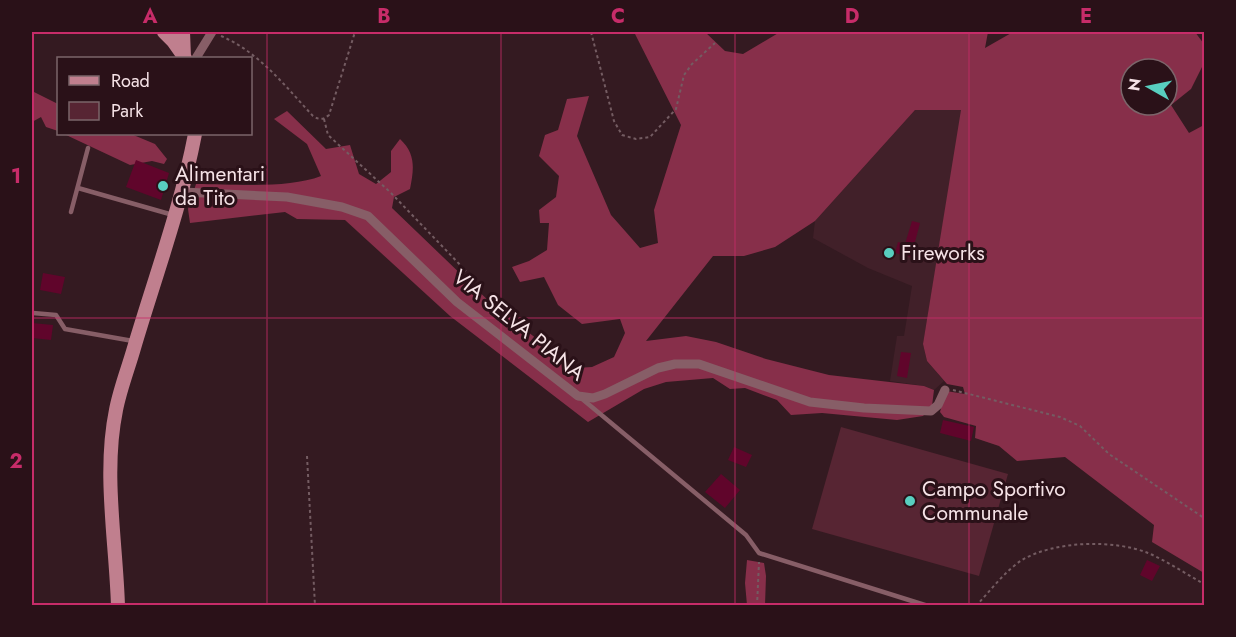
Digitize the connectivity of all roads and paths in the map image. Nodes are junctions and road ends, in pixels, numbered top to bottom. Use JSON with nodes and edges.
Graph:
{"nodes":[{"id":1,"x":164,"y":32,"type":"edge"},
{"id":2,"x":183,"y":32,"type":"edge"},
{"id":3,"x":212,"y":32,"type":"edge"},
{"id":4,"x":355,"y":32,"type":"edge"},
{"id":5,"x":591,"y":32,"type":"edge"},
{"id":6,"x":715,"y":43,"type":"dead end"},
{"id":7,"x":187,"y":57,"type":"edge"},
{"id":8,"x":188,"y":57,"type":"edge"},
{"id":9,"x":189,"y":57,"type":"edge"},
{"id":10,"x":324,"y":119,"type":"junction"},
{"id":11,"x":195,"y":135,"type":"edge"},
{"id":12,"x":88,"y":148,"type":"dead end"},
{"id":13,"x":78,"y":188,"type":"junction"},
{"id":14,"x":183,"y":192,"type":"junction"},
{"id":15,"x":71,"y":212,"type":"dead end"},
{"id":16,"x":176,"y":215,"type":"junction"},
{"id":17,"x":466,"y":271,"type":"dead end"},
{"id":18,"x":33,"y":313,"type":"edge"},
{"id":19,"x":136,"y":341,"type":"junction"},
{"id":20,"x":944,"y":391,"type":"joint"},
{"id":21,"x":579,"y":396,"type":"junction"},
{"id":22,"x":307,"y":456,"type":"dead end"},
{"id":23,"x":1204,"y":518,"type":"edge"},
{"id":24,"x":759,"y":553,"type":"junction"},
{"id":25,"x":1204,"y":584,"type":"edge"},
{"id":26,"x":118,"y":606,"type":"edge"},
{"id":27,"x":315,"y":606,"type":"edge"},
{"id":28,"x":758,"y":606,"type":"edge"},
{"id":29,"x":928,"y":606,"type":"edge"},
{"id":30,"x":976,"y":606,"type":"edge"}],
"edges":[{"from":1,"to":7,"type":"main road"},
{"from":2,"to":8,"type":"main road"},
{"from":3,"to":9,"type":"street"},
{"from":3,"to":10,"type":"path"},
{"from":4,"to":10,"type":"path"},
{"from":5,"to":6,"type":"path"},
{"from":10,"to":17,"type":"path"},
{"from":11,"to":14,"type":"main road"},
{"from":12,"to":13,"type":"lane"},
{"from":13,"to":15,"type":"lane"},
{"from":13,"to":16,"type":"lane"},
{"from":14,"to":16,"type":"main road"},
{"from":14,"to":21,"type":"street","name":"VIA SELVA PIANA"},
{"from":16,"to":19,"type":"main road"},
{"from":18,"to":19,"type":"lane"},
{"from":19,"to":26,"type":"main road"},
{"from":20,"to":21,"type":"street","name":"VIA SELVA PIANA"},
{"from":20,"to":23,"type":"path"},
{"from":21,"to":24,"type":"lane"},
{"from":22,"to":27,"type":"path"},
{"from":24,"to":28,"type":"path"},
{"from":24,"to":29,"type":"lane"},
{"from":25,"to":30,"type":"path"}]}
